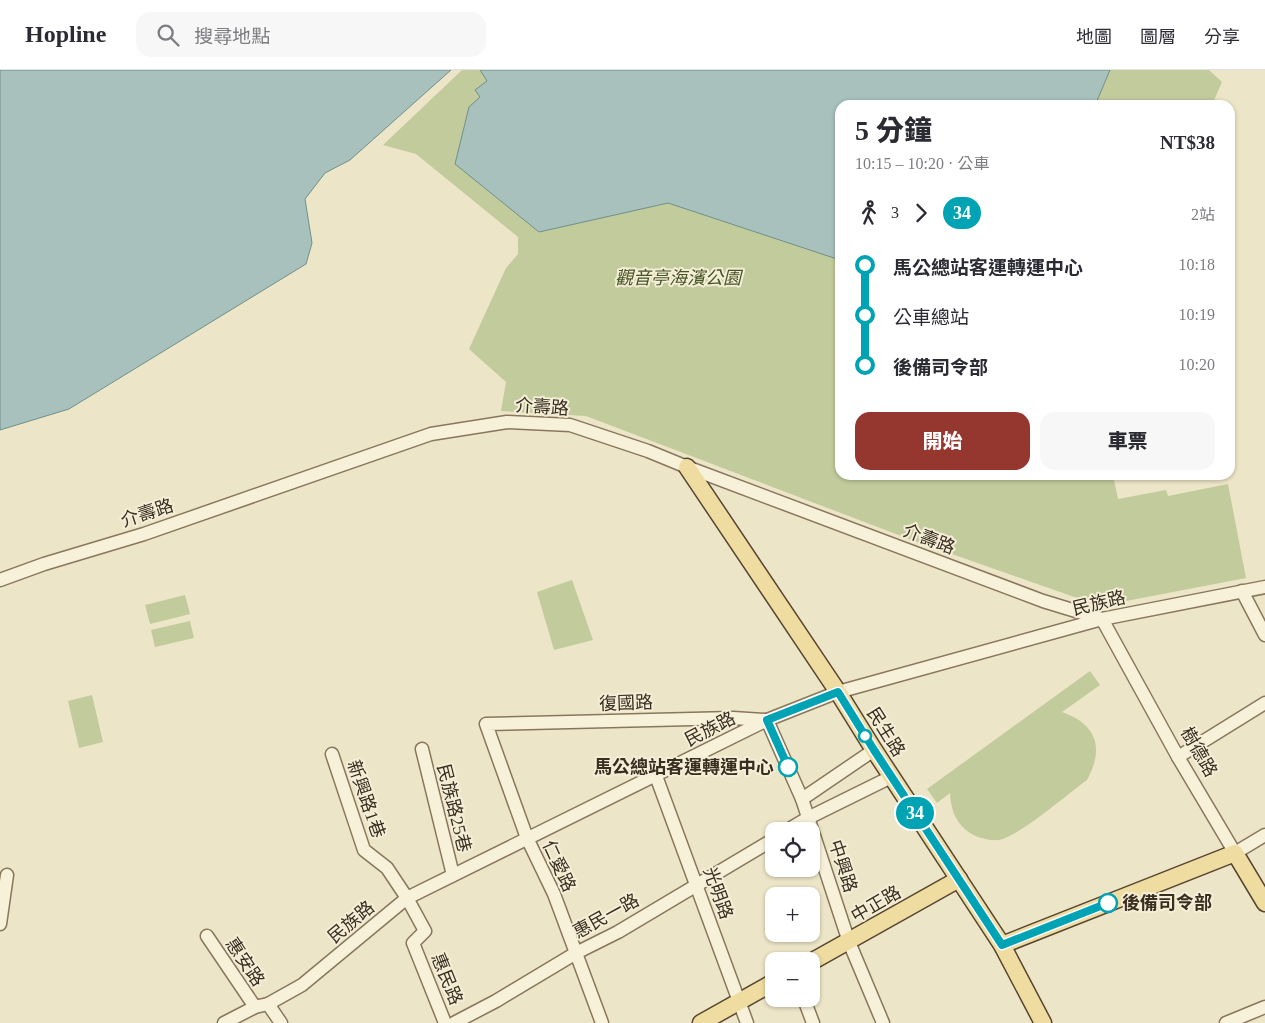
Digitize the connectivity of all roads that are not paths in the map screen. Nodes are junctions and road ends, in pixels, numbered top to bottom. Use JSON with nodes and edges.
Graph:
{"nodes":[{"id":1,"x":687,"y":467,"type":"junction"},
{"id":2,"x":0,"y":580,"type":"edge"},
{"id":3,"x":1265,"y":587,"type":"edge"},
{"id":4,"x":1242,"y":591,"type":"junction"},
{"id":5,"x":1102,"y":619,"type":"junction"},
{"id":6,"x":1265,"y":635,"type":"edge"},
{"id":7,"x":838,"y":692,"type":"junction"},
{"id":8,"x":1265,"y":703,"type":"edge"},
{"id":9,"x":767,"y":720,"type":"junction"},
{"id":10,"x":486,"y":724,"type":"joint"},
{"id":11,"x":422,"y":749,"type":"dead end"},
{"id":12,"x":874,"y":750,"type":"junction"},
{"id":13,"x":332,"y":754,"type":"dead end"},
{"id":14,"x":1178,"y":757,"type":"junction"},
{"id":15,"x":656,"y":776,"type":"junction"},
{"id":16,"x":891,"y":777,"type":"junction"},
{"id":17,"x":802,"y":799,"type":"junction"},
{"id":18,"x":808,"y":818,"type":"junction"},
{"id":19,"x":801,"y":822,"type":"edge"},
{"id":20,"x":1265,"y":835,"type":"edge"},
{"id":21,"x":527,"y":838,"type":"junction"},
{"id":22,"x":765,"y":843,"type":"edge"},
{"id":23,"x":1235,"y":853,"type":"junction"},
{"id":24,"x":7,"y":874,"type":"dead end"},
{"id":25,"x":453,"y":875,"type":"junction"},
{"id":26,"x":959,"y":879,"type":"junction"},
{"id":27,"x":696,"y":884,"type":"junction"},
{"id":28,"x":407,"y":898,"type":"junction"},
{"id":29,"x":1265,"y":903,"type":"edge"},
{"id":30,"x":0,"y":924,"type":"edge"},
{"id":31,"x":207,"y":936,"type":"dead end"},
{"id":32,"x":849,"y":942,"type":"junction"},
{"id":33,"x":1002,"y":945,"type":"junction"},
{"id":34,"x":576,"y":953,"type":"junction"},
{"id":35,"x":820,"y":957,"type":"edge"},
{"id":36,"x":765,"y":987,"type":"edge"},
{"id":37,"x":738,"y":1002,"type":"junction"},
{"id":38,"x":268,"y":1004,"type":"junction"},
{"id":39,"x":255,"y":1007,"type":"junction"},
{"id":40,"x":807,"y":1007,"type":"edge"},
{"id":41,"x":1265,"y":1007,"type":"edge"},
{"id":42,"x":1039,"y":1022,"type":"edge"},
{"id":43,"x":224,"y":1023,"type":"edge"},
{"id":44,"x":280,"y":1023,"type":"edge"},
{"id":45,"x":445,"y":1023,"type":"edge"},
{"id":46,"x":454,"y":1023,"type":"edge"},
{"id":47,"x":602,"y":1023,"type":"edge"},
{"id":48,"x":701,"y":1023,"type":"edge"},
{"id":49,"x":747,"y":1023,"type":"edge"},
{"id":50,"x":813,"y":1023,"type":"edge"},
{"id":51,"x":883,"y":1023,"type":"edge"},
{"id":52,"x":1226,"y":1023,"type":"edge"}],
"edges":[{"from":1,"to":2,"type":"street","name":"介壽路"},
{"from":1,"to":5,"type":"street","name":"介壽路"},
{"from":1,"to":7,"type":"main road","name":"民生路"},
{"from":3,"to":4,"type":"street","name":"民族路"},
{"from":4,"to":5,"type":"street","name":"民族路"},
{"from":4,"to":6,"type":"street"},
{"from":5,"to":7,"type":"street","name":"民族路"},
{"from":5,"to":14,"type":"street","name":"樹德路"},
{"from":7,"to":9,"type":"street","name":"民族路"},
{"from":7,"to":12,"type":"main road","name":"民生路"},
{"from":8,"to":14,"type":"street"},
{"from":9,"to":10,"type":"street","name":"復國路"},
{"from":9,"to":15,"type":"street","name":"民族路"},
{"from":9,"to":17,"type":"street","name":"中興路"},
{"from":10,"to":21,"type":"street","name":"仁愛路"},
{"from":11,"to":25,"type":"street","name":"民族路25巷"},
{"from":12,"to":16,"type":"main road","name":"民生路"},
{"from":12,"to":17,"type":"street"},
{"from":13,"to":28,"type":"street","name":"新興路1巷"},
{"from":14,"to":23,"type":"street","name":"樹德路"},
{"from":15,"to":21,"type":"street","name":"民族路"},
{"from":15,"to":27,"type":"street","name":"光明路"},
{"from":16,"to":18,"type":"street"},
{"from":16,"to":26,"type":"main road","name":"民生路"},
{"from":17,"to":18,"type":"street","name":"中興路"},
{"from":18,"to":19,"type":"street"},
{"from":18,"to":32,"type":"street","name":"中興路"},
{"from":20,"to":23,"type":"street"},
{"from":21,"to":25,"type":"street","name":"民族路"},
{"from":21,"to":34,"type":"street","name":"仁愛路"},
{"from":22,"to":27,"type":"street","name":"惠民一路"},
{"from":23,"to":29,"type":"main road","name":"樹德路"},
{"from":23,"to":33,"type":"main road"},
{"from":24,"to":30,"type":"street"},
{"from":25,"to":28,"type":"street","name":"民族路"},
{"from":26,"to":32,"type":"main road","name":"中正路"},
{"from":26,"to":33,"type":"main road","name":"民生路"},
{"from":27,"to":34,"type":"street","name":"惠民一路"},
{"from":27,"to":37,"type":"street","name":"光明路"},
{"from":28,"to":38,"type":"street","name":"民族路"},
{"from":28,"to":45,"type":"street","name":"惠民路"},
{"from":31,"to":39,"type":"street","name":"惠安路"},
{"from":32,"to":35,"type":"main road","name":"中正路"},
{"from":32,"to":51,"type":"street","name":"中興路"},
{"from":33,"to":42,"type":"main road","name":"民生路"},
{"from":34,"to":46,"type":"street","name":"惠民一路"},
{"from":34,"to":47,"type":"street","name":"仁愛路"},
{"from":36,"to":37,"type":"main road"},
{"from":37,"to":48,"type":"main road"},
{"from":37,"to":49,"type":"street","name":"光明路"},
{"from":38,"to":39,"type":"street","name":"民族路"},
{"from":38,"to":44,"type":"street","name":"惠安路"},
{"from":39,"to":43,"type":"street","name":"民族路"},
{"from":40,"to":50,"type":"street"},
{"from":41,"to":52,"type":"street"}]}
